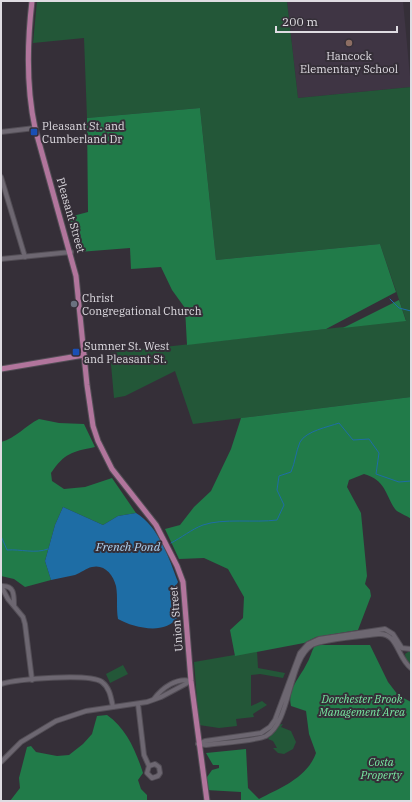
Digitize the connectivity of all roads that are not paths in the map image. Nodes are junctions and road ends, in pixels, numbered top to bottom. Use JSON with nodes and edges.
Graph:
{"nodes":[{"id":1,"x":32,"y":1,"type":"edge"},
{"id":2,"x":35,"y":128,"type":"junction"},
{"id":3,"x":1,"y":132,"type":"edge"},
{"id":4,"x":1,"y":176,"type":"edge"},
{"id":5,"x":3,"y":192,"type":"edge"},
{"id":6,"x":71,"y":252,"type":"junction"},
{"id":7,"x":24,"y":257,"type":"junction"},
{"id":8,"x":1,"y":259,"type":"edge"},
{"id":9,"x":84,"y":355,"type":"junction"},
{"id":10,"x":1,"y":369,"type":"edge"},
{"id":11,"x":96,"y":436,"type":"joint"},
{"id":12,"x":1,"y":586,"type":"edge"},
{"id":13,"x":14,"y":605,"type":"junction"},
{"id":14,"x":404,"y":649,"type":"junction"},
{"id":15,"x":411,"y":649,"type":"edge"},
{"id":16,"x":401,"y":656,"type":"junction"},
{"id":17,"x":411,"y":668,"type":"edge"},
{"id":18,"x":32,"y":680,"type":"junction"},
{"id":19,"x":191,"y":681,"type":"junction"},
{"id":20,"x":1,"y":684,"type":"edge"},
{"id":21,"x":290,"y":684,"type":"junction"},
{"id":22,"x":138,"y":704,"type":"junction"},
{"id":23,"x":113,"y":707,"type":"junction"},
{"id":24,"x":198,"y":744,"type":"junction"},
{"id":25,"x":1,"y":762,"type":"edge"},
{"id":26,"x":149,"y":766,"type":"dead end"},
{"id":27,"x":207,"y":801,"type":"edge"}],
"edges":[{"from":1,"to":2,"type":"main road","name":"Pleasant Street"},
{"from":2,"to":3,"type":"street"},
{"from":2,"to":6,"type":"main road","name":"Pleasant Street"},
{"from":4,"to":5,"type":"street"},
{"from":5,"to":7,"type":"street"},
{"from":6,"to":7,"type":"street"},
{"from":6,"to":9,"type":"main road","name":"Pleasant Street"},
{"from":7,"to":8,"type":"street"},
{"from":9,"to":10,"type":"main road"},
{"from":9,"to":11,"type":"main road","name":"Pleasant Street"},
{"from":11,"to":19,"type":"main road","name":"Union Street"},
{"from":12,"to":13,"type":"street"},
{"from":12,"to":13,"type":"street"},
{"from":13,"to":18,"type":"street"},
{"from":14,"to":15,"type":"street"},
{"from":14,"to":16,"type":"street"},
{"from":14,"to":21,"type":"street"},
{"from":16,"to":17,"type":"street"},
{"from":16,"to":21,"type":"street"},
{"from":18,"to":20,"type":"street"},
{"from":18,"to":23,"type":"street"},
{"from":19,"to":22,"type":"street"},
{"from":19,"to":24,"type":"main road","name":"Union Street"},
{"from":21,"to":24,"type":"street"},
{"from":22,"to":23,"type":"street"},
{"from":22,"to":26,"type":"street"},
{"from":23,"to":25,"type":"street"},
{"from":24,"to":27,"type":"main road","name":"Union Street"}]}
